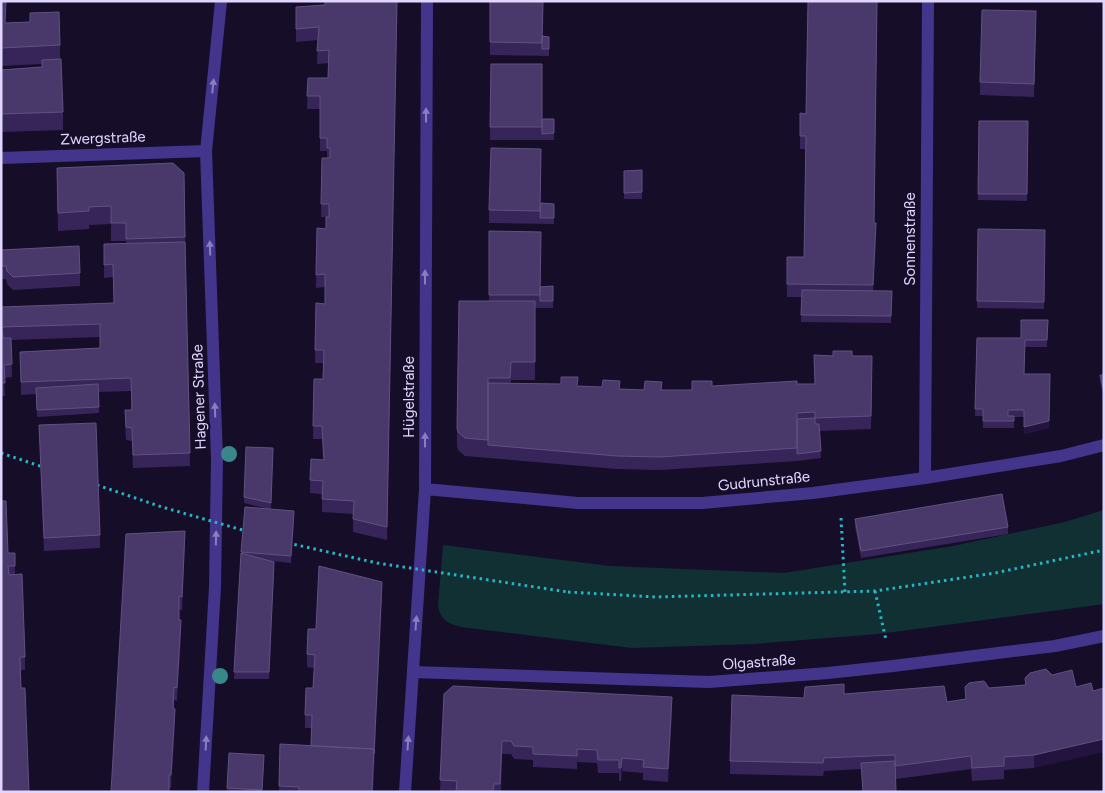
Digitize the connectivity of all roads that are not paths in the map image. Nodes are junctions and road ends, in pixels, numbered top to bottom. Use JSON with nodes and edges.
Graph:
{"nodes":[{"id":1,"x":221,"y":1,"type":"edge"},
{"id":2,"x":427,"y":1,"type":"edge"},
{"id":3,"x":928,"y":1,"type":"edge"},
{"id":4,"x":206,"y":151,"type":"junction"},
{"id":5,"x":1,"y":158,"type":"edge"},
{"id":6,"x":1104,"y":444,"type":"edge"},
{"id":7,"x":925,"y":478,"type":"junction"},
{"id":8,"x":425,"y":488,"type":"junction"},
{"id":9,"x":1104,"y":636,"type":"edge"},
{"id":10,"x":413,"y":672,"type":"junction"},
{"id":11,"x":203,"y":792,"type":"edge"},
{"id":12,"x":405,"y":792,"type":"edge"}],
"edges":[{"from":4,"to":1,"type":"street","name":"Hagener Straße","one_way":true},
{"from":8,"to":2,"type":"street","name":"Hügelstraße","one_way":true},
{"from":3,"to":7,"type":"street","name":"Sonnenstraße"},
{"from":4,"to":5,"type":"street","name":"Zwergstraße"},
{"from":11,"to":4,"type":"street","name":"Hagener Straße","one_way":true},
{"from":6,"to":7,"type":"street","name":"Gudrunstraße"},
{"from":7,"to":8,"type":"street","name":"Gudrunstraße"},
{"from":10,"to":8,"type":"street","name":"Hügelstraße","one_way":true},
{"from":9,"to":10,"type":"street","name":"Olgastraße"},
{"from":12,"to":10,"type":"street","name":"Hügelstraße","one_way":true}]}
